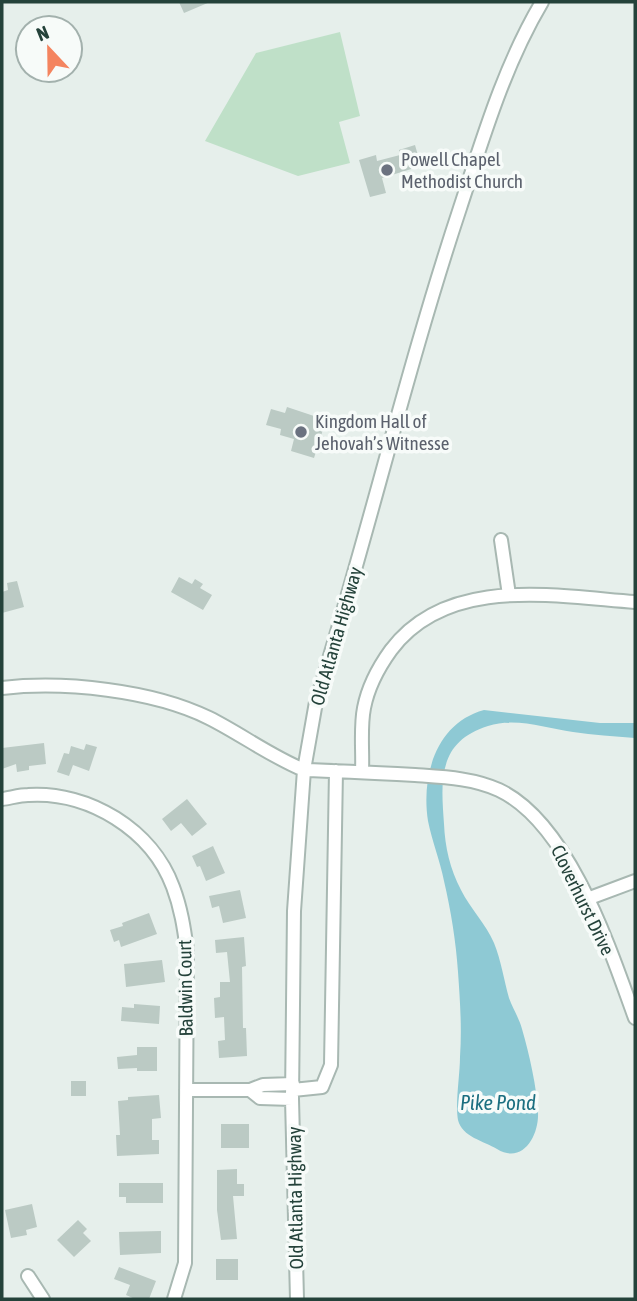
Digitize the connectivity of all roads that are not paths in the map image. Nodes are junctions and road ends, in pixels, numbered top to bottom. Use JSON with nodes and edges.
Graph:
{"nodes":[{"id":1,"x":542,"y":2,"type":"edge"},
{"id":2,"x":501,"y":540,"type":"dead end"},
{"id":3,"x":509,"y":595,"type":"junction"},
{"id":4,"x":635,"y":602,"type":"edge"},
{"id":5,"x":2,"y":688,"type":"edge"},
{"id":6,"x":304,"y":770,"type":"junction"},
{"id":7,"x":336,"y":771,"type":"junction"},
{"id":8,"x":362,"y":772,"type":"junction"},
{"id":9,"x":2,"y":799,"type":"edge"},
{"id":10,"x":635,"y":881,"type":"edge"},
{"id":11,"x":587,"y":899,"type":"junction"},
{"id":12,"x":635,"y":1018,"type":"edge"},
{"id":13,"x":186,"y":1090,"type":"junction"},
{"id":14,"x":293,"y":1091,"type":"junction"},
{"id":15,"x":28,"y":1276,"type":"dead end"},
{"id":16,"x":43,"y":1299,"type":"edge"},
{"id":17,"x":174,"y":1299,"type":"edge"},
{"id":18,"x":297,"y":1299,"type":"edge"}],
"edges":[{"from":1,"to":6,"type":"street","name":"Old Atlanta Highway"},
{"from":2,"to":3,"type":"street"},
{"from":3,"to":4,"type":"street"},
{"from":3,"to":8,"type":"street"},
{"from":5,"to":6,"type":"street"},
{"from":6,"to":7,"type":"street","name":"Cloverhurst Drive"},
{"from":6,"to":14,"type":"street","name":"Old Atlanta Highway"},
{"from":7,"to":8,"type":"street","name":"Cloverhurst Drive"},
{"from":7,"to":14,"type":"street"},
{"from":8,"to":11,"type":"street","name":"Cloverhurst Drive"},
{"from":9,"to":13,"type":"street","name":"Baldwin Court"},
{"from":10,"to":11,"type":"street"},
{"from":11,"to":12,"type":"street","name":"Cloverhurst Drive"},
{"from":13,"to":14,"type":"street"},
{"from":13,"to":17,"type":"street","name":"Baldwin Court"},
{"from":14,"to":18,"type":"street","name":"Old Atlanta Highway"},
{"from":15,"to":16,"type":"street"}]}
